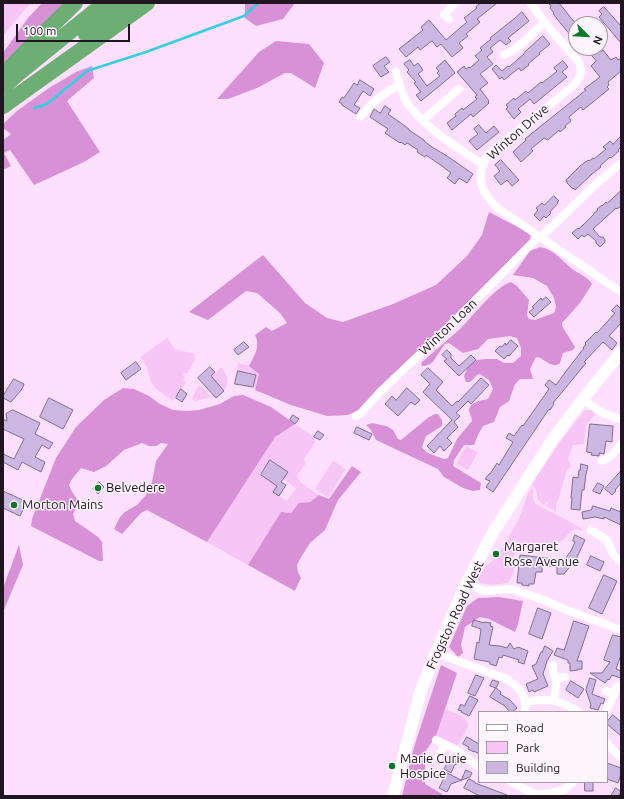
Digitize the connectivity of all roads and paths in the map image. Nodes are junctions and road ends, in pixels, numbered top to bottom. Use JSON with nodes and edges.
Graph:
{"nodes":[{"id":1,"x":76,"y":3,"type":"edge"},
{"id":2,"x":105,"y":3,"type":"edge"},
{"id":3,"x":126,"y":3,"type":"edge"},
{"id":4,"x":147,"y":3,"type":"edge"},
{"id":5,"x":455,"y":3,"type":"edge"},
{"id":6,"x":530,"y":3,"type":"edge"},
{"id":7,"x":449,"y":19,"type":"dead end"},
{"id":8,"x":545,"y":22,"type":"junction"},
{"id":9,"x":504,"y":55,"type":"dead end"},
{"id":10,"x":396,"y":72,"type":"dead end"},
{"id":11,"x":3,"y":75,"type":"edge"},
{"id":12,"x":400,"y":85,"type":"junction"},
{"id":13,"x":3,"y":87,"type":"edge"},
{"id":14,"x":459,"y":88,"type":"dead end"},
{"id":15,"x":3,"y":105,"type":"edge"},
{"id":16,"x":360,"y":117,"type":"dead end"},
{"id":17,"x":423,"y":120,"type":"junction"},
{"id":18,"x":483,"y":163,"type":"junction"},
{"id":19,"x":621,"y":163,"type":"edge"},
{"id":20,"x":540,"y":236,"type":"junction"},
{"id":21,"x":621,"y":292,"type":"edge"},
{"id":22,"x":621,"y":352,"type":"edge"},
{"id":23,"x":583,"y":399,"type":"junction"},
{"id":24,"x":356,"y":416,"type":"dead end"},
{"id":25,"x":621,"y":419,"type":"edge"},
{"id":26,"x":621,"y":444,"type":"edge"},
{"id":27,"x":602,"y":461,"type":"dead end"},
{"id":28,"x":591,"y":530,"type":"dead end"},
{"id":29,"x":621,"y":562,"type":"edge"},
{"id":30,"x":466,"y":584,"type":"junction"},
{"id":31,"x":621,"y":630,"type":"edge"},
{"id":32,"x":436,"y":653,"type":"junction"},
{"id":33,"x":553,"y":665,"type":"dead end"},
{"id":34,"x":565,"y":677,"type":"dead end"},
{"id":35,"x":556,"y":678,"type":"junction"},
{"id":36,"x":612,"y":690,"type":"dead end"},
{"id":37,"x":554,"y":700,"type":"junction"},
{"id":38,"x":526,"y":702,"type":"junction"},
{"id":39,"x":525,"y":711,"type":"edge"},
{"id":40,"x":577,"y":711,"type":"edge"},
{"id":41,"x":606,"y":711,"type":"edge"},
{"id":42,"x":436,"y":740,"type":"dead end"},
{"id":43,"x":445,"y":744,"type":"junction"},
{"id":44,"x":608,"y":744,"type":"edge"},
{"id":45,"x":438,"y":757,"type":"dead end"},
{"id":46,"x":621,"y":758,"type":"edge"},
{"id":47,"x":478,"y":766,"type":"edge"},
{"id":48,"x":513,"y":783,"type":"edge"},
{"id":49,"x":572,"y":783,"type":"edge"},
{"id":50,"x":567,"y":793,"type":"edge"},
{"id":51,"x":393,"y":796,"type":"edge"}],
"edges":[{"from":1,"to":11,"type":"highway"},
{"from":2,"to":13,"type":"highway"},
{"from":3,"to":15,"type":"highway"},
{"from":4,"to":15,"type":"highway"},
{"from":5,"to":7,"type":"street"},
{"from":6,"to":8,"type":"street","name":"Winton Drive"},
{"from":8,"to":9,"type":"street"},
{"from":8,"to":18,"type":"street","name":"Winton Drive"},
{"from":10,"to":12,"type":"street"},
{"from":12,"to":16,"type":"street"},
{"from":12,"to":17,"type":"street"},
{"from":14,"to":17,"type":"street"},
{"from":17,"to":18,"type":"street"},
{"from":18,"to":20,"type":"street","name":"Winton Drive"},
{"from":19,"to":20,"type":"street","name":"Winton Loan"},
{"from":20,"to":21,"type":"street","name":"Winton Drive"},
{"from":20,"to":24,"type":"street","name":"Winton Loan"},
{"from":22,"to":23,"type":"main road","name":"Frogston Road West"},
{"from":23,"to":25,"type":"street"},
{"from":23,"to":30,"type":"main road","name":"Frogston Road West"},
{"from":26,"to":27,"type":"street"},
{"from":28,"to":29,"type":"street"},
{"from":30,"to":31,"type":"street"},
{"from":30,"to":32,"type":"main road","name":"Frogston Road West"},
{"from":32,"to":38,"type":"street"},
{"from":32,"to":51,"type":"main road","name":"Frogston Road West"},
{"from":33,"to":35,"type":"street"},
{"from":34,"to":35,"type":"street"},
{"from":35,"to":37,"type":"street"},
{"from":36,"to":41,"type":"street"},
{"from":37,"to":38,"type":"street"},
{"from":37,"to":40,"type":"street"},
{"from":38,"to":39,"type":"street"},
{"from":42,"to":43,"type":"street"},
{"from":43,"to":45,"type":"street"},
{"from":43,"to":47,"type":"street"},
{"from":44,"to":46,"type":"street"},
{"from":48,"to":50,"type":"street"},
{"from":49,"to":50,"type":"street"}]}
